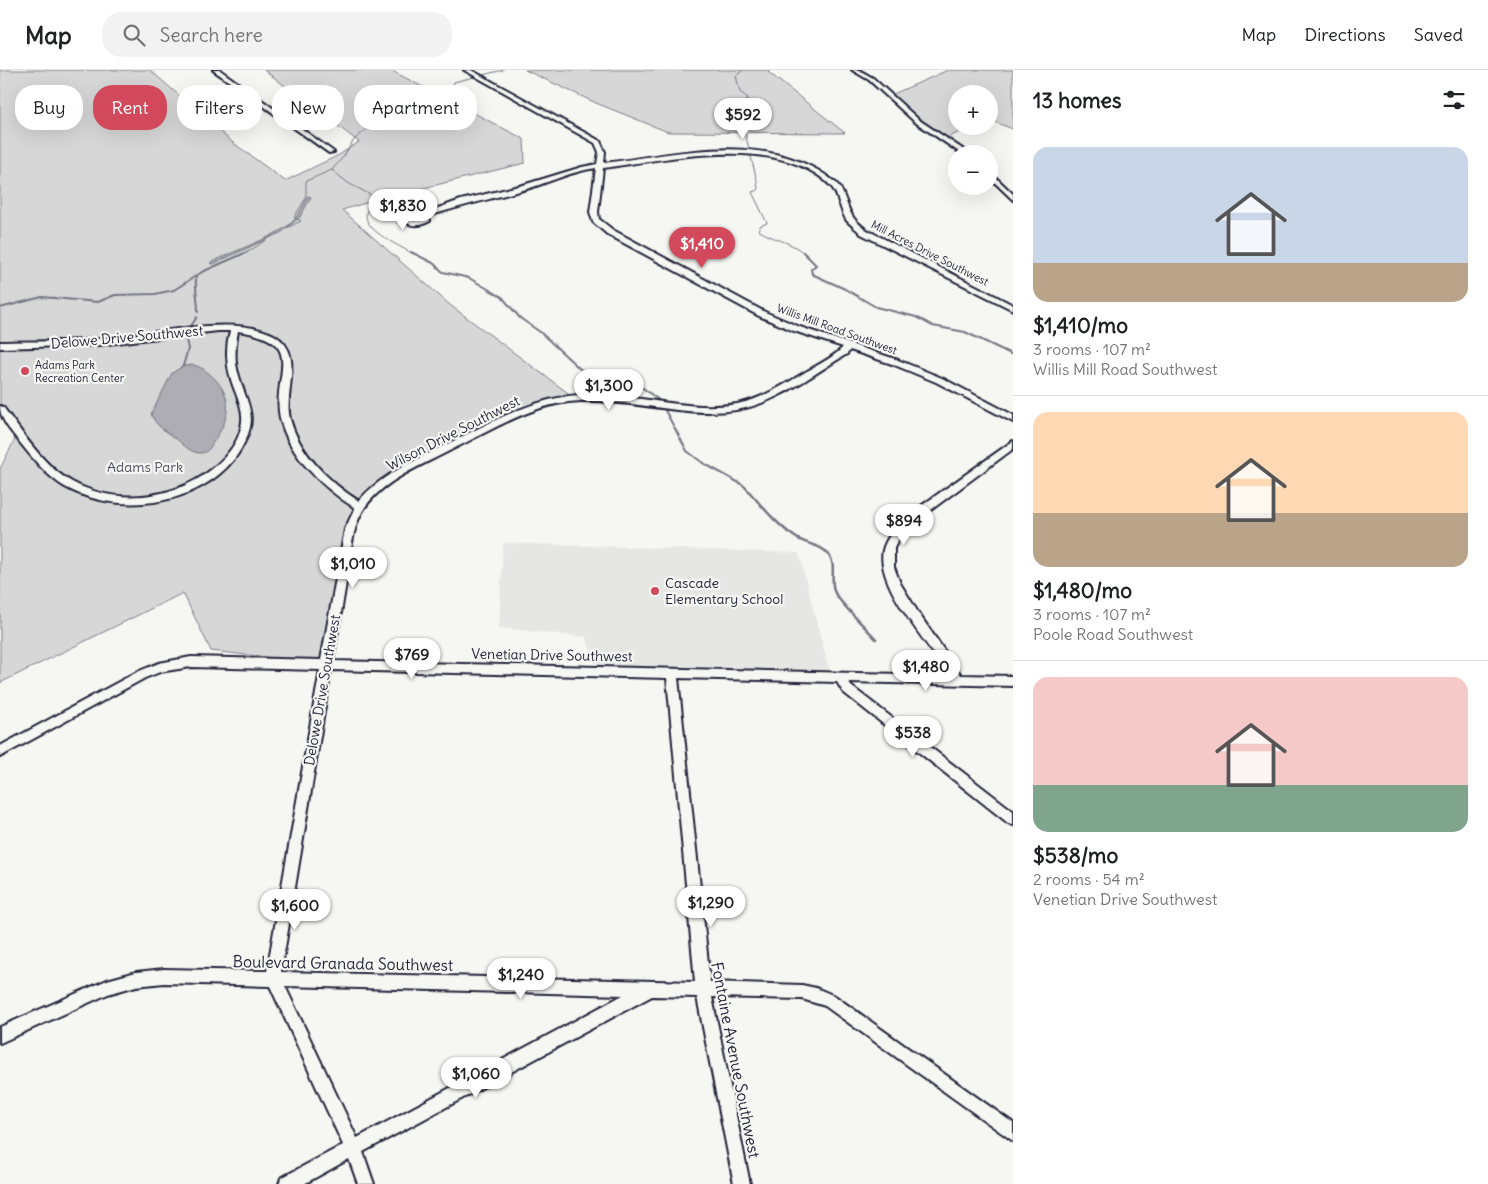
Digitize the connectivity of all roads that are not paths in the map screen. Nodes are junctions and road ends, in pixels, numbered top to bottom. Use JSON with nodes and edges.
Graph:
{"nodes":[{"id":1,"x":216,"y":70,"type":"edge"},
{"id":2,"x":467,"y":70,"type":"edge"},
{"id":3,"x":857,"y":70,"type":"edge"},
{"id":4,"x":953,"y":145,"type":"edge"},
{"id":5,"x":331,"y":152,"type":"dead end"},
{"id":6,"x":602,"y":165,"type":"junction"},
{"id":7,"x":998,"y":182,"type":"edge"},
{"id":8,"x":1013,"y":198,"type":"edge"},
{"id":9,"x":425,"y":215,"type":"dead end"},
{"id":10,"x":1013,"y":308,"type":"edge"},
{"id":11,"x":235,"y":328,"type":"junction"},
{"id":12,"x":0,"y":345,"type":"edge"},
{"id":13,"x":848,"y":346,"type":"junction"},
{"id":14,"x":0,"y":409,"type":"edge"},
{"id":15,"x":1013,"y":419,"type":"edge"},
{"id":16,"x":1013,"y":444,"type":"edge"},
{"id":17,"x":360,"y":506,"type":"junction"},
{"id":18,"x":326,"y":665,"type":"junction"},
{"id":19,"x":672,"y":673,"type":"junction"},
{"id":20,"x":840,"y":677,"type":"junction"},
{"id":21,"x":957,"y":680,"type":"junction"},
{"id":22,"x":1013,"y":681,"type":"edge"},
{"id":23,"x":0,"y":752,"type":"edge"},
{"id":24,"x":1013,"y":819,"type":"edge"},
{"id":25,"x":274,"y":978,"type":"junction"},
{"id":26,"x":651,"y":988,"type":"junction"},
{"id":27,"x":703,"y":990,"type":"junction"},
{"id":28,"x":0,"y":1035,"type":"edge"},
{"id":29,"x":1013,"y":1133,"type":"edge"},
{"id":30,"x":353,"y":1148,"type":"junction"},
{"id":31,"x":287,"y":1184,"type":"edge"},
{"id":32,"x":366,"y":1184,"type":"edge"},
{"id":33,"x":742,"y":1184,"type":"edge"}],
"edges":[{"from":1,"to":5,"type":"street"},
{"from":2,"to":6,"type":"street","name":"Willis Mill Road Southwest"},
{"from":3,"to":4,"type":"street"},
{"from":6,"to":9,"type":"street","name":"Mill Acres Drive Southwest"},
{"from":6,"to":10,"type":"street","name":"Mill Acres Drive Southwest"},
{"from":6,"to":13,"type":"street","name":"Willis Mill Road Southwest"},
{"from":7,"to":8,"type":"street"},
{"from":11,"to":12,"type":"street","name":"Delowe Drive Southwest"},
{"from":11,"to":14,"type":"street"},
{"from":11,"to":17,"type":"street","name":"Delowe Drive Southwest"},
{"from":13,"to":15,"type":"street","name":"Willis Mill Road Southwest"},
{"from":13,"to":17,"type":"street","name":"Wilson Drive Southwest"},
{"from":16,"to":21,"type":"street"},
{"from":17,"to":18,"type":"street","name":"Delowe Drive Southwest"},
{"from":18,"to":19,"type":"street","name":"Venetian Drive Southwest"},
{"from":18,"to":23,"type":"street","name":"Venetian Drive Southwest"},
{"from":18,"to":25,"type":"street","name":"Delowe Drive Southwest"},
{"from":19,"to":20,"type":"street","name":"Venetian Drive Southwest"},
{"from":19,"to":27,"type":"street","name":"Fontaine Avenue Southwest"},
{"from":20,"to":21,"type":"street","name":"Venetian Drive Southwest"},
{"from":20,"to":24,"type":"street"},
{"from":21,"to":22,"type":"street","name":"Venetian Drive Southwest"},
{"from":25,"to":26,"type":"street","name":"Boulevard Granada Southwest"},
{"from":25,"to":28,"type":"street","name":"Boulevard Granada Southwest"},
{"from":25,"to":30,"type":"street"},
{"from":26,"to":27,"type":"street","name":"Boulevard Granada Southwest"},
{"from":26,"to":30,"type":"street"},
{"from":27,"to":29,"type":"street","name":"Boulevard Granada Southwest"},
{"from":27,"to":33,"type":"street","name":"Fontaine Avenue Southwest"},
{"from":30,"to":31,"type":"street"},
{"from":30,"to":32,"type":"street"}]}
